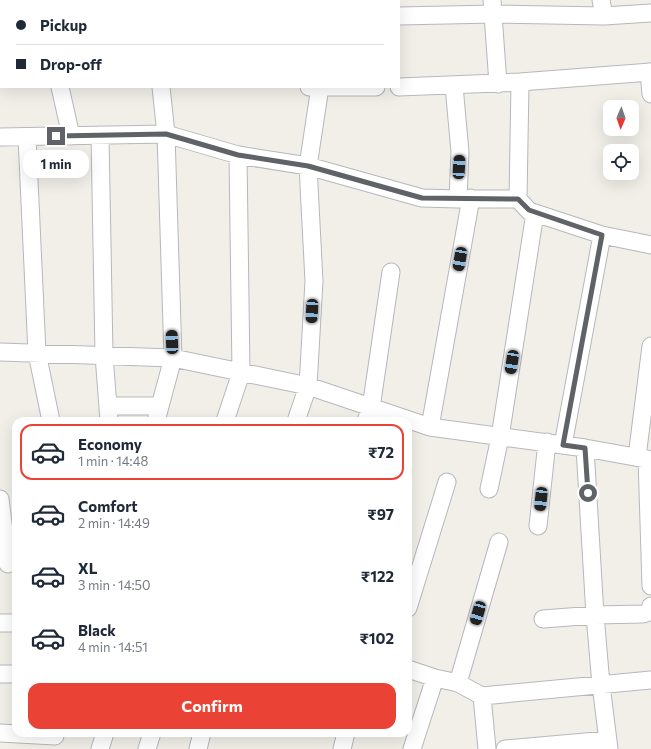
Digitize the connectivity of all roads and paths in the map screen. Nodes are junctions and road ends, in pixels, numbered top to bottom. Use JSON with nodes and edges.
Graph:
{"nodes":[{"id":1,"x":493,"y":7,"type":"edge"},
{"id":2,"x":603,"y":8,"type":"edge"},
{"id":3,"x":651,"y":13,"type":"edge"},
{"id":4,"x":400,"y":16,"type":"edge"},
{"id":5,"x":650,"y":72,"type":"edge"},
{"id":6,"x":520,"y":82,"type":"junction"},
{"id":7,"x":498,"y":84,"type":"junction"},
{"id":8,"x":454,"y":86,"type":"junction"},
{"id":9,"x":400,"y":87,"type":"edge"},
{"id":10,"x":60,"y":88,"type":"edge"},
{"id":11,"x":161,"y":88,"type":"edge"},
{"id":12,"x":316,"y":88,"type":"edge"},
{"id":13,"x":651,"y":94,"type":"edge"},
{"id":14,"x":166,"y":134,"type":"junction"},
{"id":15,"x":100,"y":135,"type":"junction"},
{"id":16,"x":71,"y":136,"type":"junction"},
{"id":17,"x":0,"y":137,"type":"edge"},
{"id":18,"x":27,"y":137,"type":"junction"},
{"id":19,"x":238,"y":155,"type":"junction"},
{"id":20,"x":308,"y":166,"type":"junction"},
{"id":21,"x":464,"y":199,"type":"junction"},
{"id":22,"x":518,"y":199,"type":"junction"},
{"id":23,"x":535,"y":213,"type":"junction"},
{"id":24,"x":602,"y":235,"type":"junction"},
{"id":25,"x":651,"y":246,"type":"edge"},
{"id":26,"x":391,"y":272,"type":"dead end"},
{"id":27,"x":651,"y":346,"type":"edge"},
{"id":28,"x":0,"y":352,"type":"edge"},
{"id":29,"x":37,"y":353,"type":"junction"},
{"id":30,"x":104,"y":354,"type":"junction"},
{"id":31,"x":173,"y":358,"type":"junction"},
{"id":32,"x":241,"y":372,"type":"junction"},
{"id":33,"x":308,"y":386,"type":"junction"},
{"id":34,"x":109,"y":414,"type":"edge"},
{"id":35,"x":158,"y":414,"type":"edge"},
{"id":36,"x":368,"y":414,"type":"edge"},
{"id":37,"x":50,"y":417,"type":"edge"},
{"id":38,"x":226,"y":417,"type":"edge"},
{"id":39,"x":297,"y":417,"type":"edge"},
{"id":40,"x":386,"y":417,"type":"edge"},
{"id":41,"x":412,"y":422,"type":"edge"},
{"id":42,"x":430,"y":427,"type":"junction"},
{"id":43,"x":500,"y":437,"type":"junction"},
{"id":44,"x":546,"y":442,"type":"junction"},
{"id":45,"x":563,"y":445,"type":"junction"},
{"id":46,"x":585,"y":448,"type":"junction"},
{"id":47,"x":645,"y":458,"type":"edge"},
{"id":48,"x":447,"y":482,"type":"dead end"},
{"id":49,"x":489,"y":489,"type":"dead end"},
{"id":50,"x":0,"y":499,"type":"edge"},
{"id":51,"x":538,"y":526,"type":"dead end"},
{"id":52,"x":498,"y":542,"type":"dead end"},
{"id":53,"x":8,"y":564,"type":"edge"},
{"id":54,"x":651,"y":586,"type":"edge"},
{"id":55,"x":412,"y":595,"type":"edge"},
{"id":56,"x":651,"y":606,"type":"edge"},
{"id":57,"x":595,"y":615,"type":"junction"},
{"id":58,"x":543,"y":619,"type":"dead end"},
{"id":59,"x":0,"y":623,"type":"edge"},
{"id":60,"x":12,"y":623,"type":"edge"},
{"id":61,"x":412,"y":669,"type":"edge"},
{"id":62,"x":0,"y":674,"type":"edge"},
{"id":63,"x":12,"y":674,"type":"edge"},
{"id":64,"x":435,"y":678,"type":"junction"},
{"id":65,"x":651,"y":680,"type":"edge"},
{"id":66,"x":458,"y":683,"type":"junction"},
{"id":67,"x":601,"y":685,"type":"junction"},
{"id":68,"x":482,"y":696,"type":"junction"},
{"id":69,"x":0,"y":733,"type":"edge"},
{"id":70,"x":12,"y":734,"type":"edge"},
{"id":71,"x":36,"y":737,"type":"edge"},
{"id":72,"x":104,"y":737,"type":"edge"},
{"id":73,"x":151,"y":737,"type":"edge"},
{"id":74,"x":201,"y":737,"type":"edge"},
{"id":75,"x":345,"y":737,"type":"edge"},
{"id":76,"x":54,"y":739,"type":"edge"},
{"id":77,"x":609,"y":745,"type":"edge"},
{"id":78,"x":554,"y":747,"type":"edge"},
{"id":79,"x":100,"y":749,"type":"edge"},
{"id":80,"x":147,"y":749,"type":"edge"},
{"id":81,"x":198,"y":749,"type":"edge"},
{"id":82,"x":342,"y":749,"type":"edge"},
{"id":83,"x":412,"y":749,"type":"edge"},
{"id":84,"x":487,"y":749,"type":"edge"},
{"id":85,"x":505,"y":749,"type":"edge"}],
"edges":[{"from":1,"to":2,"type":"street"},
{"from":1,"to":4,"type":"street"},
{"from":1,"to":7,"type":"street"},
{"from":2,"to":3,"type":"street"},
{"from":5,"to":6,"type":"street"},
{"from":5,"to":13,"type":"street"},
{"from":6,"to":7,"type":"street"},
{"from":6,"to":22,"type":"street"},
{"from":7,"to":8,"type":"street"},
{"from":8,"to":9,"type":"street"},
{"from":8,"to":21,"type":"street"},
{"from":10,"to":16,"type":"street"},
{"from":11,"to":14,"type":"street"},
{"from":12,"to":20,"type":"street"},
{"from":14,"to":15,"type":"street"},
{"from":14,"to":19,"type":"street"},
{"from":14,"to":31,"type":"street"},
{"from":15,"to":16,"type":"street"},
{"from":15,"to":30,"type":"street"},
{"from":16,"to":18,"type":"street"},
{"from":17,"to":18,"type":"street"},
{"from":18,"to":29,"type":"street"},
{"from":19,"to":20,"type":"street"},
{"from":19,"to":32,"type":"street"},
{"from":20,"to":21,"type":"street"},
{"from":20,"to":33,"type":"street"},
{"from":21,"to":22,"type":"street"},
{"from":21,"to":42,"type":"street"},
{"from":22,"to":23,"type":"street"},
{"from":23,"to":24,"type":"street"},
{"from":23,"to":43,"type":"street"},
{"from":24,"to":25,"type":"street"},
{"from":24,"to":45,"type":"street"},
{"from":26,"to":36,"type":"street"},
{"from":27,"to":47,"type":"street"},
{"from":28,"to":29,"type":"street"},
{"from":29,"to":30,"type":"street"},
{"from":29,"to":37,"type":"street"},
{"from":30,"to":31,"type":"street"},
{"from":30,"to":34,"type":"street"},
{"from":31,"to":32,"type":"street"},
{"from":31,"to":35,"type":"street"},
{"from":32,"to":33,"type":"street"},
{"from":32,"to":38,"type":"street"},
{"from":33,"to":36,"type":"street"},
{"from":33,"to":39,"type":"street"},
{"from":34,"to":35,"type":"street"},
{"from":36,"to":40,"type":"street"},
{"from":41,"to":42,"type":"street"},
{"from":42,"to":43,"type":"street"},
{"from":43,"to":44,"type":"street"},
{"from":43,"to":49,"type":"street"},
{"from":44,"to":45,"type":"street"},
{"from":44,"to":51,"type":"street"},
{"from":45,"to":46,"type":"street"},
{"from":46,"to":47,"type":"street"},
{"from":46,"to":57,"type":"street"},
{"from":47,"to":54,"type":"street"},
{"from":48,"to":55,"type":"street"},
{"from":50,"to":53,"type":"street"},
{"from":52,"to":66,"type":"street"},
{"from":56,"to":57,"type":"street"},
{"from":57,"to":58,"type":"street"},
{"from":57,"to":67,"type":"street"},
{"from":59,"to":60,"type":"street"},
{"from":61,"to":64,"type":"street"},
{"from":62,"to":63,"type":"street"},
{"from":64,"to":66,"type":"street"},
{"from":64,"to":83,"type":"street"},
{"from":65,"to":67,"type":"street"},
{"from":66,"to":68,"type":"street"},
{"from":67,"to":68,"type":"street"},
{"from":67,"to":77,"type":"street"},
{"from":68,"to":84,"type":"street"},
{"from":69,"to":70,"type":"street"},
{"from":71,"to":76,"type":"street"},
{"from":72,"to":79,"type":"street"},
{"from":73,"to":80,"type":"street"},
{"from":74,"to":81,"type":"street"},
{"from":75,"to":82,"type":"street"},
{"from":77,"to":78,"type":"street"},
{"from":78,"to":85,"type":"street"}]}
